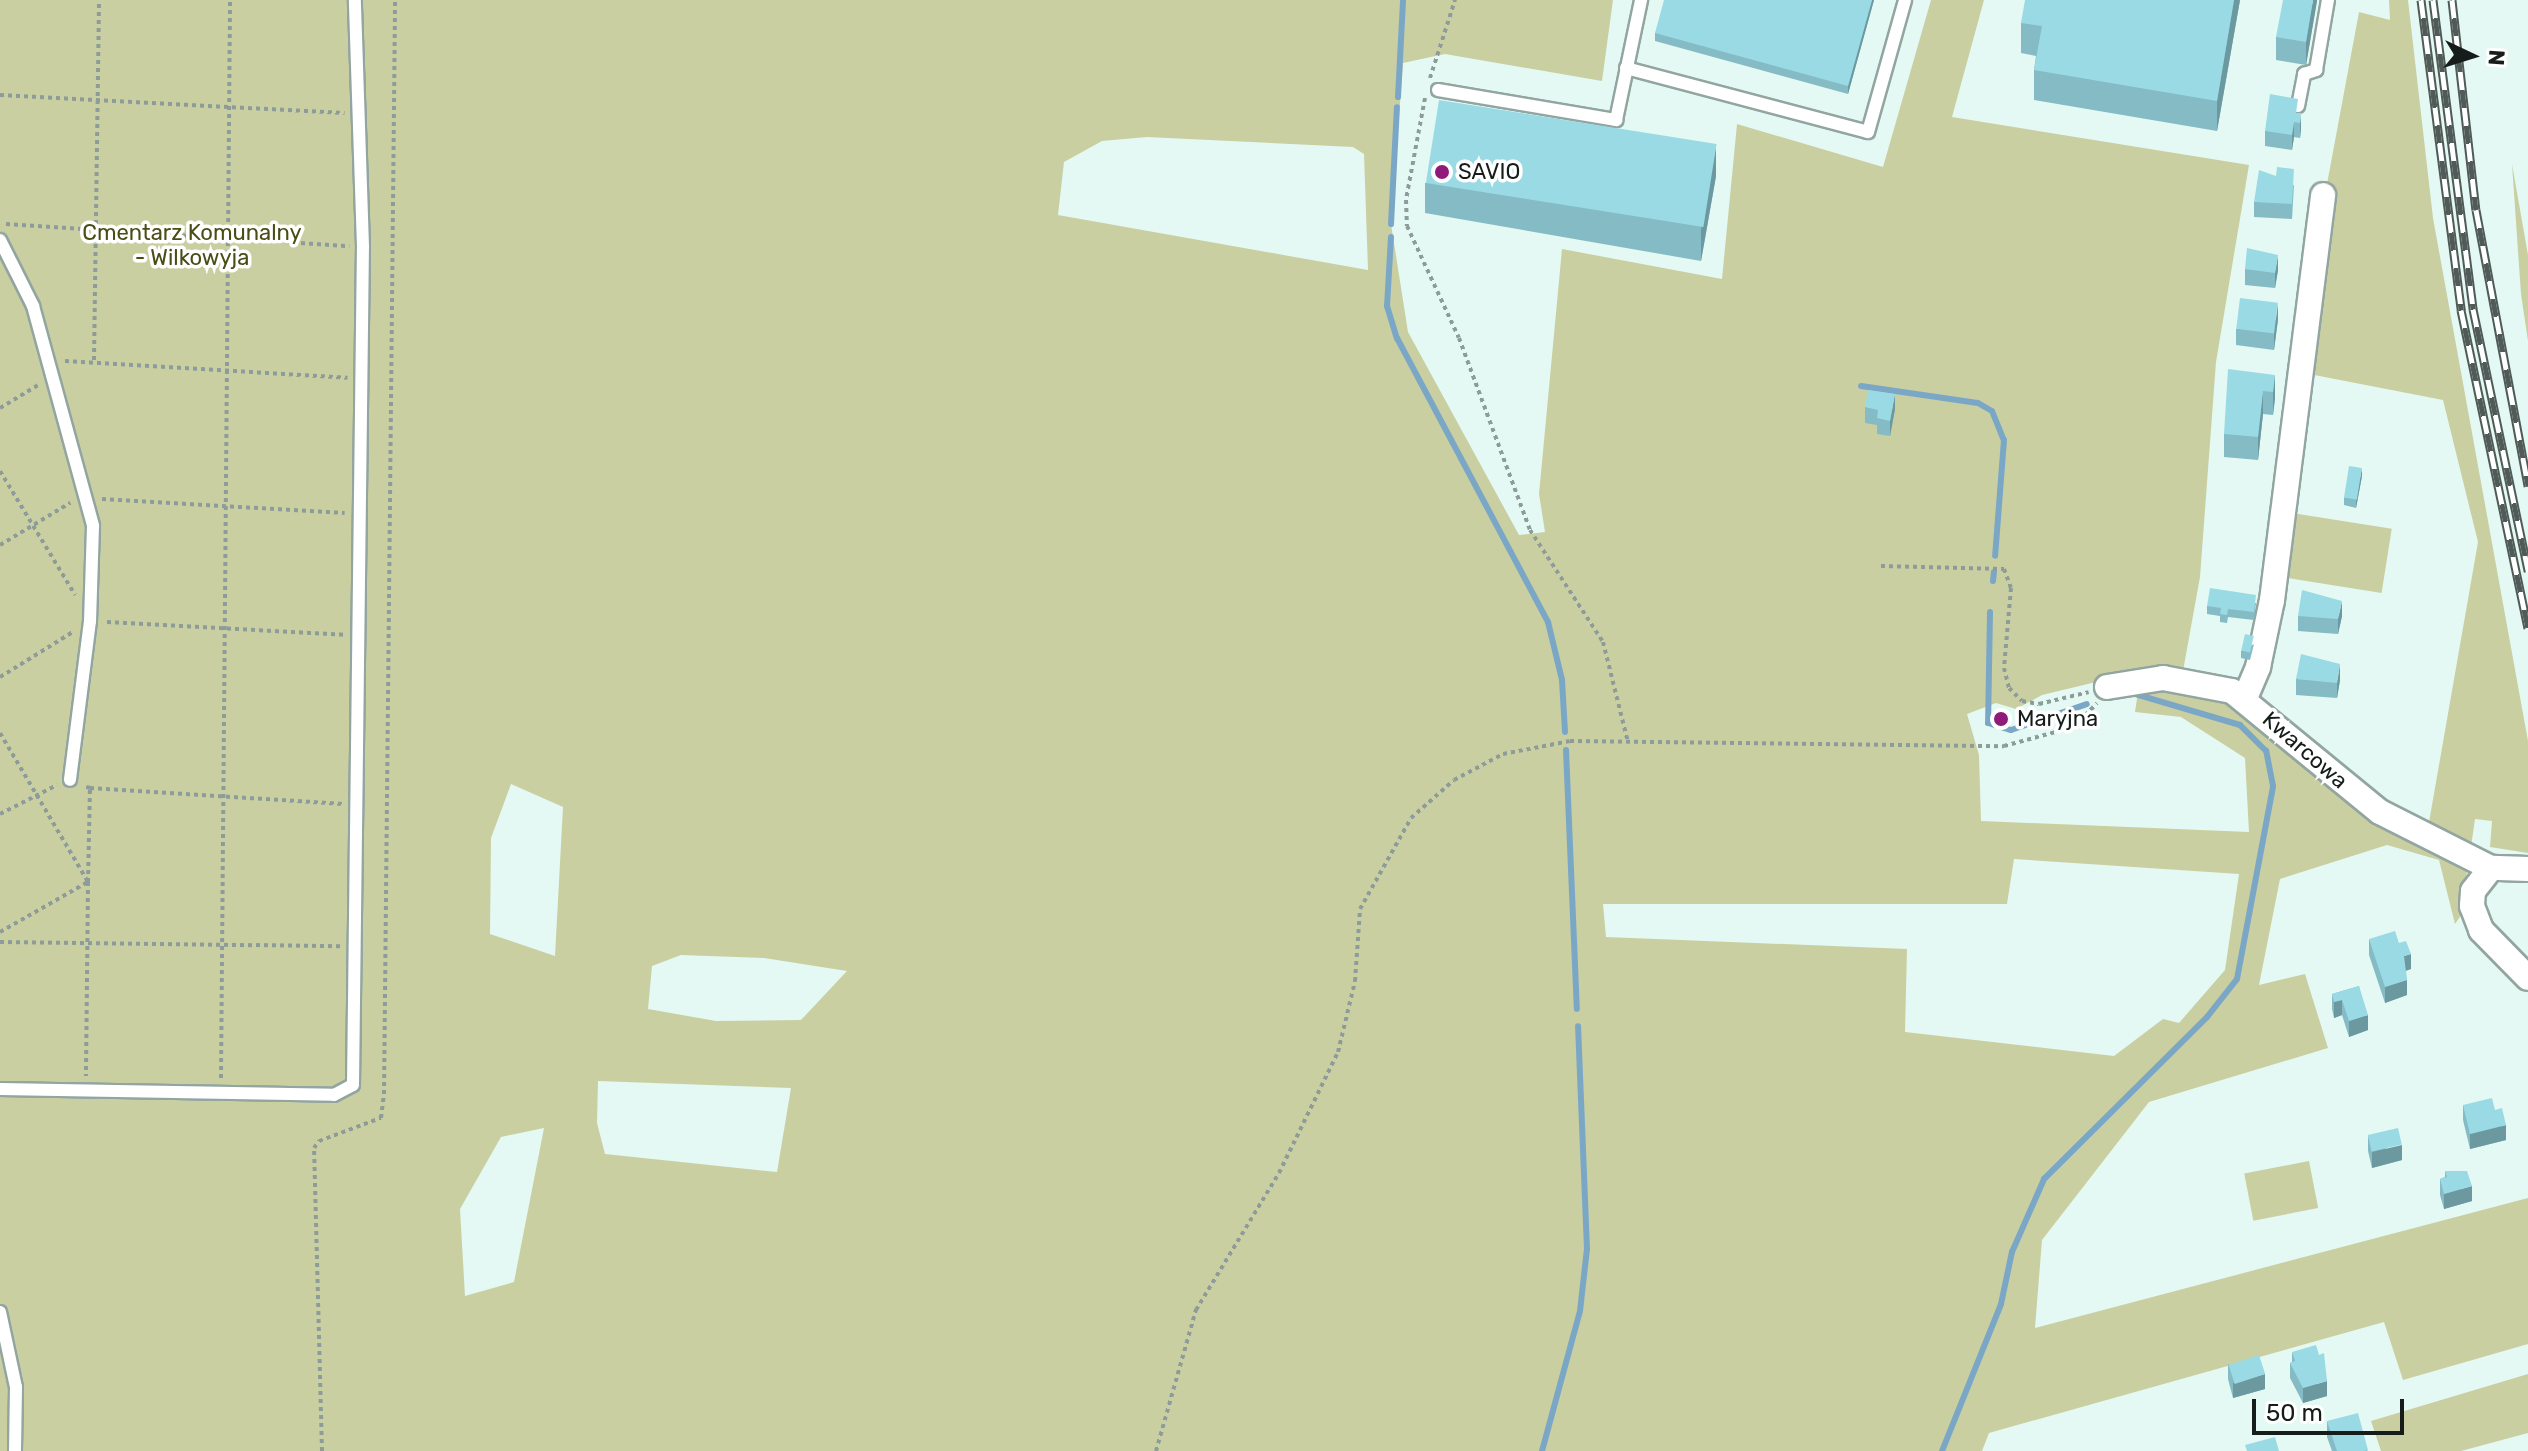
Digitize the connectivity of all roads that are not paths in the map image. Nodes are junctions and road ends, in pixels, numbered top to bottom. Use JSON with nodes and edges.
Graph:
{"nodes":[{"id":1,"x":355,"y":0,"type":"edge"},
{"id":2,"x":1641,"y":0,"type":"edge"},
{"id":3,"x":1905,"y":0,"type":"edge"},
{"id":4,"x":2328,"y":0,"type":"edge"},
{"id":5,"x":1626,"y":68,"type":"junction"},
{"id":6,"x":1438,"y":90,"type":"dead end"},
{"id":7,"x":2298,"y":106,"type":"edge"},
{"id":8,"x":2323,"y":195,"type":"dead end"},
{"id":9,"x":0,"y":240,"type":"edge"},
{"id":10,"x":2107,"y":687,"type":"road end"},
{"id":11,"x":2245,"y":698,"type":"junction"},
{"id":12,"x":70,"y":780,"type":"road end"},
{"id":13,"x":2491,"y":868,"type":"junction"},
{"id":14,"x":2528,"y":869,"type":"edge"},
{"id":15,"x":2528,"y":978,"type":"edge"},
{"id":16,"x":0,"y":1089,"type":"edge"},
{"id":17,"x":0,"y":1312,"type":"edge"},
{"id":18,"x":16,"y":1387,"type":"junction"},
{"id":19,"x":0,"y":1388,"type":"edge"},
{"id":20,"x":15,"y":1451,"type":"edge"}],
"edges":[{"from":1,"to":16,"type":"lane"},
{"from":2,"to":5,"type":"lane"},
{"from":3,"to":5,"type":"lane"},
{"from":4,"to":7,"type":"lane"},
{"from":5,"to":6,"type":"lane"},
{"from":8,"to":11,"type":"street"},
{"from":9,"to":12,"type":"lane"},
{"from":10,"to":11,"type":"street","name":"Kwarcowa"},
{"from":11,"to":13,"type":"street","name":"Kwarcowa"},
{"from":13,"to":14,"type":"street"},
{"from":13,"to":15,"type":"street"},
{"from":17,"to":18,"type":"lane"},
{"from":18,"to":19,"type":"lane"},
{"from":18,"to":20,"type":"lane"}]}
